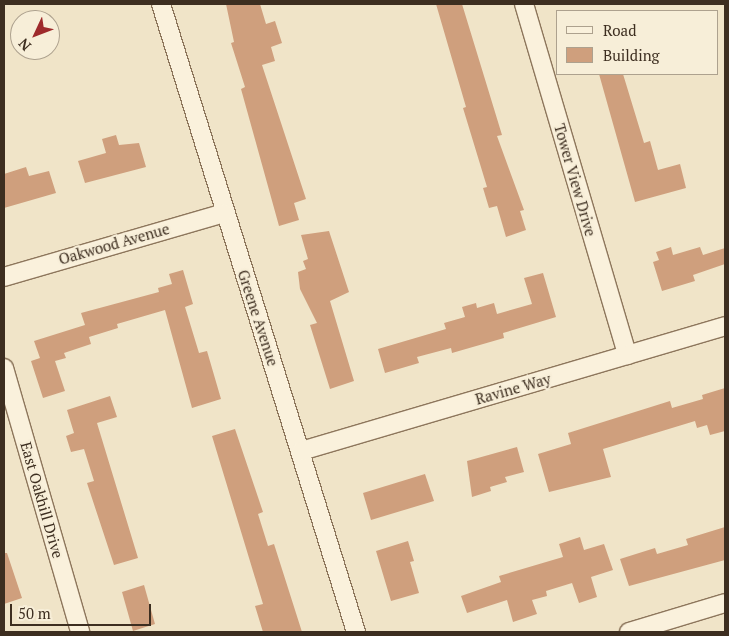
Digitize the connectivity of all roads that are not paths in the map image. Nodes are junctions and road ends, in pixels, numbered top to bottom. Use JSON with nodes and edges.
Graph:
{"nodes":[{"id":1,"x":161,"y":4,"type":"edge"},
{"id":2,"x":524,"y":4,"type":"edge"},
{"id":3,"x":224,"y":213,"type":"junction"},
{"id":4,"x":4,"y":277,"type":"edge"},
{"id":5,"x":725,"y":326,"type":"edge"},
{"id":6,"x":627,"y":355,"type":"junction"},
{"id":7,"x":4,"y":368,"type":"edge"},
{"id":8,"x":301,"y":451,"type":"junction"},
{"id":9,"x":725,"y":603,"type":"edge"},
{"id":10,"x":80,"y":632,"type":"edge"},
{"id":11,"x":356,"y":632,"type":"edge"},
{"id":12,"x":629,"y":632,"type":"edge"}],
"edges":[{"from":1,"to":3,"type":"street","name":"Greene Avenue"},
{"from":2,"to":6,"type":"street","name":"Tower View Drive"},
{"from":3,"to":4,"type":"street","name":"Oakwood Avenue"},
{"from":3,"to":8,"type":"street","name":"Greene Avenue"},
{"from":5,"to":6,"type":"street","name":"Ravine Way"},
{"from":6,"to":8,"type":"street","name":"Ravine Way"},
{"from":7,"to":10,"type":"street","name":"East Oakhill Drive"},
{"from":8,"to":11,"type":"street","name":"Greene Avenue"},
{"from":9,"to":12,"type":"street"}]}
